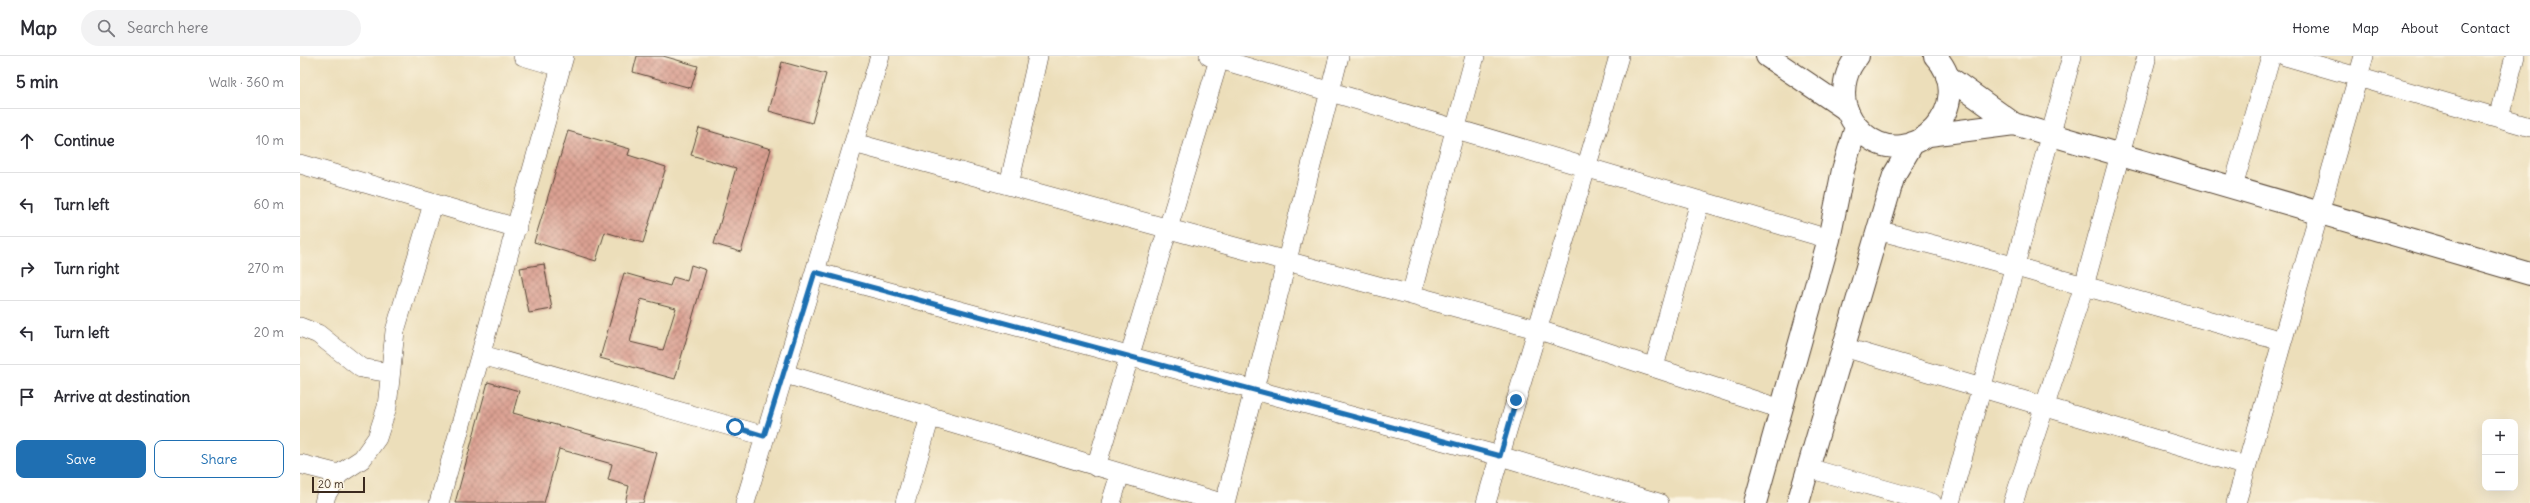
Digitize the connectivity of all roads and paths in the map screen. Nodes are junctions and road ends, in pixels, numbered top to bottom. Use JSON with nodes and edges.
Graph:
{"nodes":[{"id":1,"x":523,"y":56,"type":"edge"},
{"id":2,"x":880,"y":56,"type":"edge"},
{"id":3,"x":1038,"y":56,"type":"edge"},
{"id":4,"x":1339,"y":56,"type":"edge"},
{"id":5,"x":1475,"y":56,"type":"edge"},
{"id":6,"x":1618,"y":56,"type":"edge"},
{"id":7,"x":1767,"y":56,"type":"edge"},
{"id":8,"x":1858,"y":56,"type":"edge"},
{"id":9,"x":2072,"y":56,"type":"edge"},
{"id":10,"x":2147,"y":56,"type":"edge"},
{"id":11,"x":2271,"y":56,"type":"edge"},
{"id":12,"x":2285,"y":56,"type":"edge"},
{"id":13,"x":2364,"y":56,"type":"edge"},
{"id":14,"x":2515,"y":56,"type":"edge"},
{"id":15,"x":1216,"y":57,"type":"edge"},
{"id":16,"x":563,"y":62,"type":"edge"},
{"id":17,"x":1941,"y":62,"type":"edge"},
{"id":18,"x":2358,"y":77,"type":"junction"},
{"id":19,"x":1330,"y":92,"type":"junction"},
{"id":20,"x":1851,"y":118,"type":"junction"},
{"id":21,"x":2499,"y":118,"type":"junction"},
{"id":22,"x":2014,"y":124,"type":"junction"},
{"id":23,"x":2530,"y":127,"type":"edge"},
{"id":24,"x":1455,"y":128,"type":"junction"},
{"id":25,"x":2051,"y":134,"type":"junction"},
{"id":26,"x":1921,"y":139,"type":"junction"},
{"id":27,"x":854,"y":143,"type":"junction"},
{"id":28,"x":2119,"y":155,"type":"junction"},
{"id":29,"x":300,"y":164,"type":"edge"},
{"id":30,"x":1587,"y":167,"type":"junction"},
{"id":31,"x":1009,"y":185,"type":"junction"},
{"id":32,"x":2232,"y":187,"type":"junction"},
{"id":33,"x":1700,"y":200,"type":"junction"},
{"id":34,"x":433,"y":204,"type":"junction"},
{"id":35,"x":2320,"y":214,"type":"junction"},
{"id":36,"x":517,"y":228,"type":"junction"},
{"id":37,"x":1168,"y":229,"type":"junction"},
{"id":38,"x":1877,"y":230,"type":"junction"},
{"id":39,"x":1829,"y":239,"type":"junction"},
{"id":40,"x":1287,"y":261,"type":"junction"},
{"id":41,"x":2014,"y":266,"type":"junction"},
{"id":42,"x":815,"y":272,"type":"junction"},
{"id":43,"x":2530,"y":274,"type":"edge"},
{"id":44,"x":2084,"y":286,"type":"junction"},
{"id":45,"x":1411,"y":295,"type":"junction"},
{"id":46,"x":300,"y":327,"type":"edge"},
{"id":47,"x":1536,"y":329,"type":"junction"},
{"id":48,"x":2282,"y":341,"type":"junction"},
{"id":49,"x":1843,"y":347,"type":"junction"},
{"id":50,"x":482,"y":355,"type":"junction"},
{"id":51,"x":1129,"y":357,"type":"junction"},
{"id":52,"x":1654,"y":368,"type":"junction"},
{"id":53,"x":390,"y":373,"type":"junction"},
{"id":54,"x":785,"y":374,"type":"junction"},
{"id":55,"x":1981,"y":388,"type":"junction"},
{"id":56,"x":1254,"y":390,"type":"junction"},
{"id":57,"x":2045,"y":406,"type":"junction"},
{"id":58,"x":1781,"y":409,"type":"junction"},
{"id":59,"x":930,"y":417,"type":"junction"},
{"id":60,"x":764,"y":436,"type":"junction"},
{"id":61,"x":1500,"y":456,"type":"junction"},
{"id":62,"x":300,"y":464,"type":"edge"},
{"id":63,"x":2246,"y":466,"type":"junction"},
{"id":64,"x":1096,"y":467,"type":"junction"},
{"id":65,"x":1808,"y":468,"type":"junction"},
{"id":66,"x":339,"y":474,"type":"junction"},
{"id":67,"x":1120,"y":474,"type":"junction"},
{"id":68,"x":324,"y":503,"type":"edge"},
{"id":69,"x":439,"y":503,"type":"edge"},
{"id":70,"x":745,"y":503,"type":"edge"},
{"id":71,"x":905,"y":503,"type":"edge"},
{"id":72,"x":1111,"y":503,"type":"edge"},
{"id":73,"x":1222,"y":503,"type":"edge"},
{"id":74,"x":1225,"y":503,"type":"edge"},
{"id":75,"x":1486,"y":503,"type":"edge"},
{"id":76,"x":1659,"y":503,"type":"edge"},
{"id":77,"x":1755,"y":503,"type":"edge"},
{"id":78,"x":1798,"y":503,"type":"edge"},
{"id":79,"x":1932,"y":503,"type":"edge"},
{"id":80,"x":1950,"y":503,"type":"edge"},
{"id":81,"x":2013,"y":503,"type":"edge"},
{"id":82,"x":2236,"y":503,"type":"edge"}],
"edges":[{"from":1,"to":16,"type":"street"},
{"from":2,"to":27,"type":"street"},
{"from":3,"to":31,"type":"street"},
{"from":4,"to":19,"type":"street"},
{"from":5,"to":24,"type":"street"},
{"from":6,"to":30,"type":"street"},
{"from":7,"to":20,"type":"main road"},
{"from":8,"to":20,"type":"main road"},
{"from":9,"to":25,"type":"street"},
{"from":10,"to":28,"type":"street"},
{"from":11,"to":32,"type":"street"},
{"from":12,"to":18,"type":"street"},
{"from":13,"to":18,"type":"street"},
{"from":14,"to":21,"type":"street"},
{"from":15,"to":19,"type":"street"},
{"from":15,"to":37,"type":"street"},
{"from":16,"to":36,"type":"street"},
{"from":17,"to":22,"type":"main road"},
{"from":17,"to":26,"type":"main road"},
{"from":18,"to":21,"type":"street"},
{"from":18,"to":35,"type":"street"},
{"from":19,"to":24,"type":"street"},
{"from":19,"to":40,"type":"street"},
{"from":20,"to":26,"type":"main road"},
{"from":20,"to":39,"type":"main road"},
{"from":21,"to":23,"type":"street"},
{"from":22,"to":25,"type":"main road"},
{"from":22,"to":26,"type":"main road"},
{"from":24,"to":30,"type":"street"},
{"from":24,"to":45,"type":"street"},
{"from":25,"to":28,"type":"main road"},
{"from":25,"to":41,"type":"street"},
{"from":26,"to":38,"type":"main road"},
{"from":27,"to":31,"type":"street"},
{"from":27,"to":42,"type":"street"},
{"from":28,"to":32,"type":"main road"},
{"from":28,"to":44,"type":"street"},
{"from":29,"to":34,"type":"street"},
{"from":30,"to":33,"type":"street"},
{"from":30,"to":47,"type":"street"},
{"from":31,"to":37,"type":"street"},
{"from":32,"to":35,"type":"main road"},
{"from":33,"to":39,"type":"street"},
{"from":33,"to":52,"type":"street"},
{"from":34,"to":36,"type":"street"},
{"from":34,"to":53,"type":"street"},
{"from":35,"to":43,"type":"main road"},
{"from":35,"to":48,"type":"street"},
{"from":36,"to":50,"type":"street"},
{"from":37,"to":40,"type":"street"},
{"from":37,"to":51,"type":"street"},
{"from":38,"to":41,"type":"street"},
{"from":38,"to":49,"type":"main road"},
{"from":39,"to":58,"type":"main road"},
{"from":40,"to":45,"type":"street"},
{"from":40,"to":56,"type":"street"},
{"from":41,"to":44,"type":"street"},
{"from":41,"to":55,"type":"street"},
{"from":42,"to":51,"type":"street"},
{"from":42,"to":54,"type":"street"},
{"from":44,"to":48,"type":"street"},
{"from":44,"to":57,"type":"street"},
{"from":45,"to":47,"type":"street"},
{"from":46,"to":53,"type":"street"},
{"from":47,"to":52,"type":"street"},
{"from":47,"to":61,"type":"street"},
{"from":48,"to":63,"type":"street"},
{"from":49,"to":55,"type":"street"},
{"from":49,"to":65,"type":"main road"},
{"from":50,"to":60,"type":"street"},
{"from":50,"to":69,"type":"street"},
{"from":51,"to":56,"type":"street"},
{"from":51,"to":64,"type":"street"},
{"from":52,"to":58,"type":"street"},
{"from":53,"to":66,"type":"street"},
{"from":54,"to":59,"type":"street"},
{"from":54,"to":60,"type":"street"},
{"from":55,"to":57,"type":"street"},
{"from":55,"to":80,"type":"street"},
{"from":56,"to":61,"type":"street"},
{"from":56,"to":74,"type":"street"},
{"from":57,"to":63,"type":"street"},
{"from":57,"to":81,"type":"street"},
{"from":58,"to":77,"type":"main road"},
{"from":59,"to":64,"type":"street"},
{"from":59,"to":71,"type":"street"},
{"from":60,"to":70,"type":"street"},
{"from":61,"to":75,"type":"street"},
{"from":61,"to":76,"type":"street"},
{"from":62,"to":66,"type":"street"},
{"from":63,"to":82,"type":"street"},
{"from":64,"to":67,"type":"street"},
{"from":65,"to":78,"type":"main road"},
{"from":65,"to":79,"type":"street"},
{"from":66,"to":68,"type":"street"},
{"from":67,"to":72,"type":"street"},
{"from":67,"to":73,"type":"street"}]}
